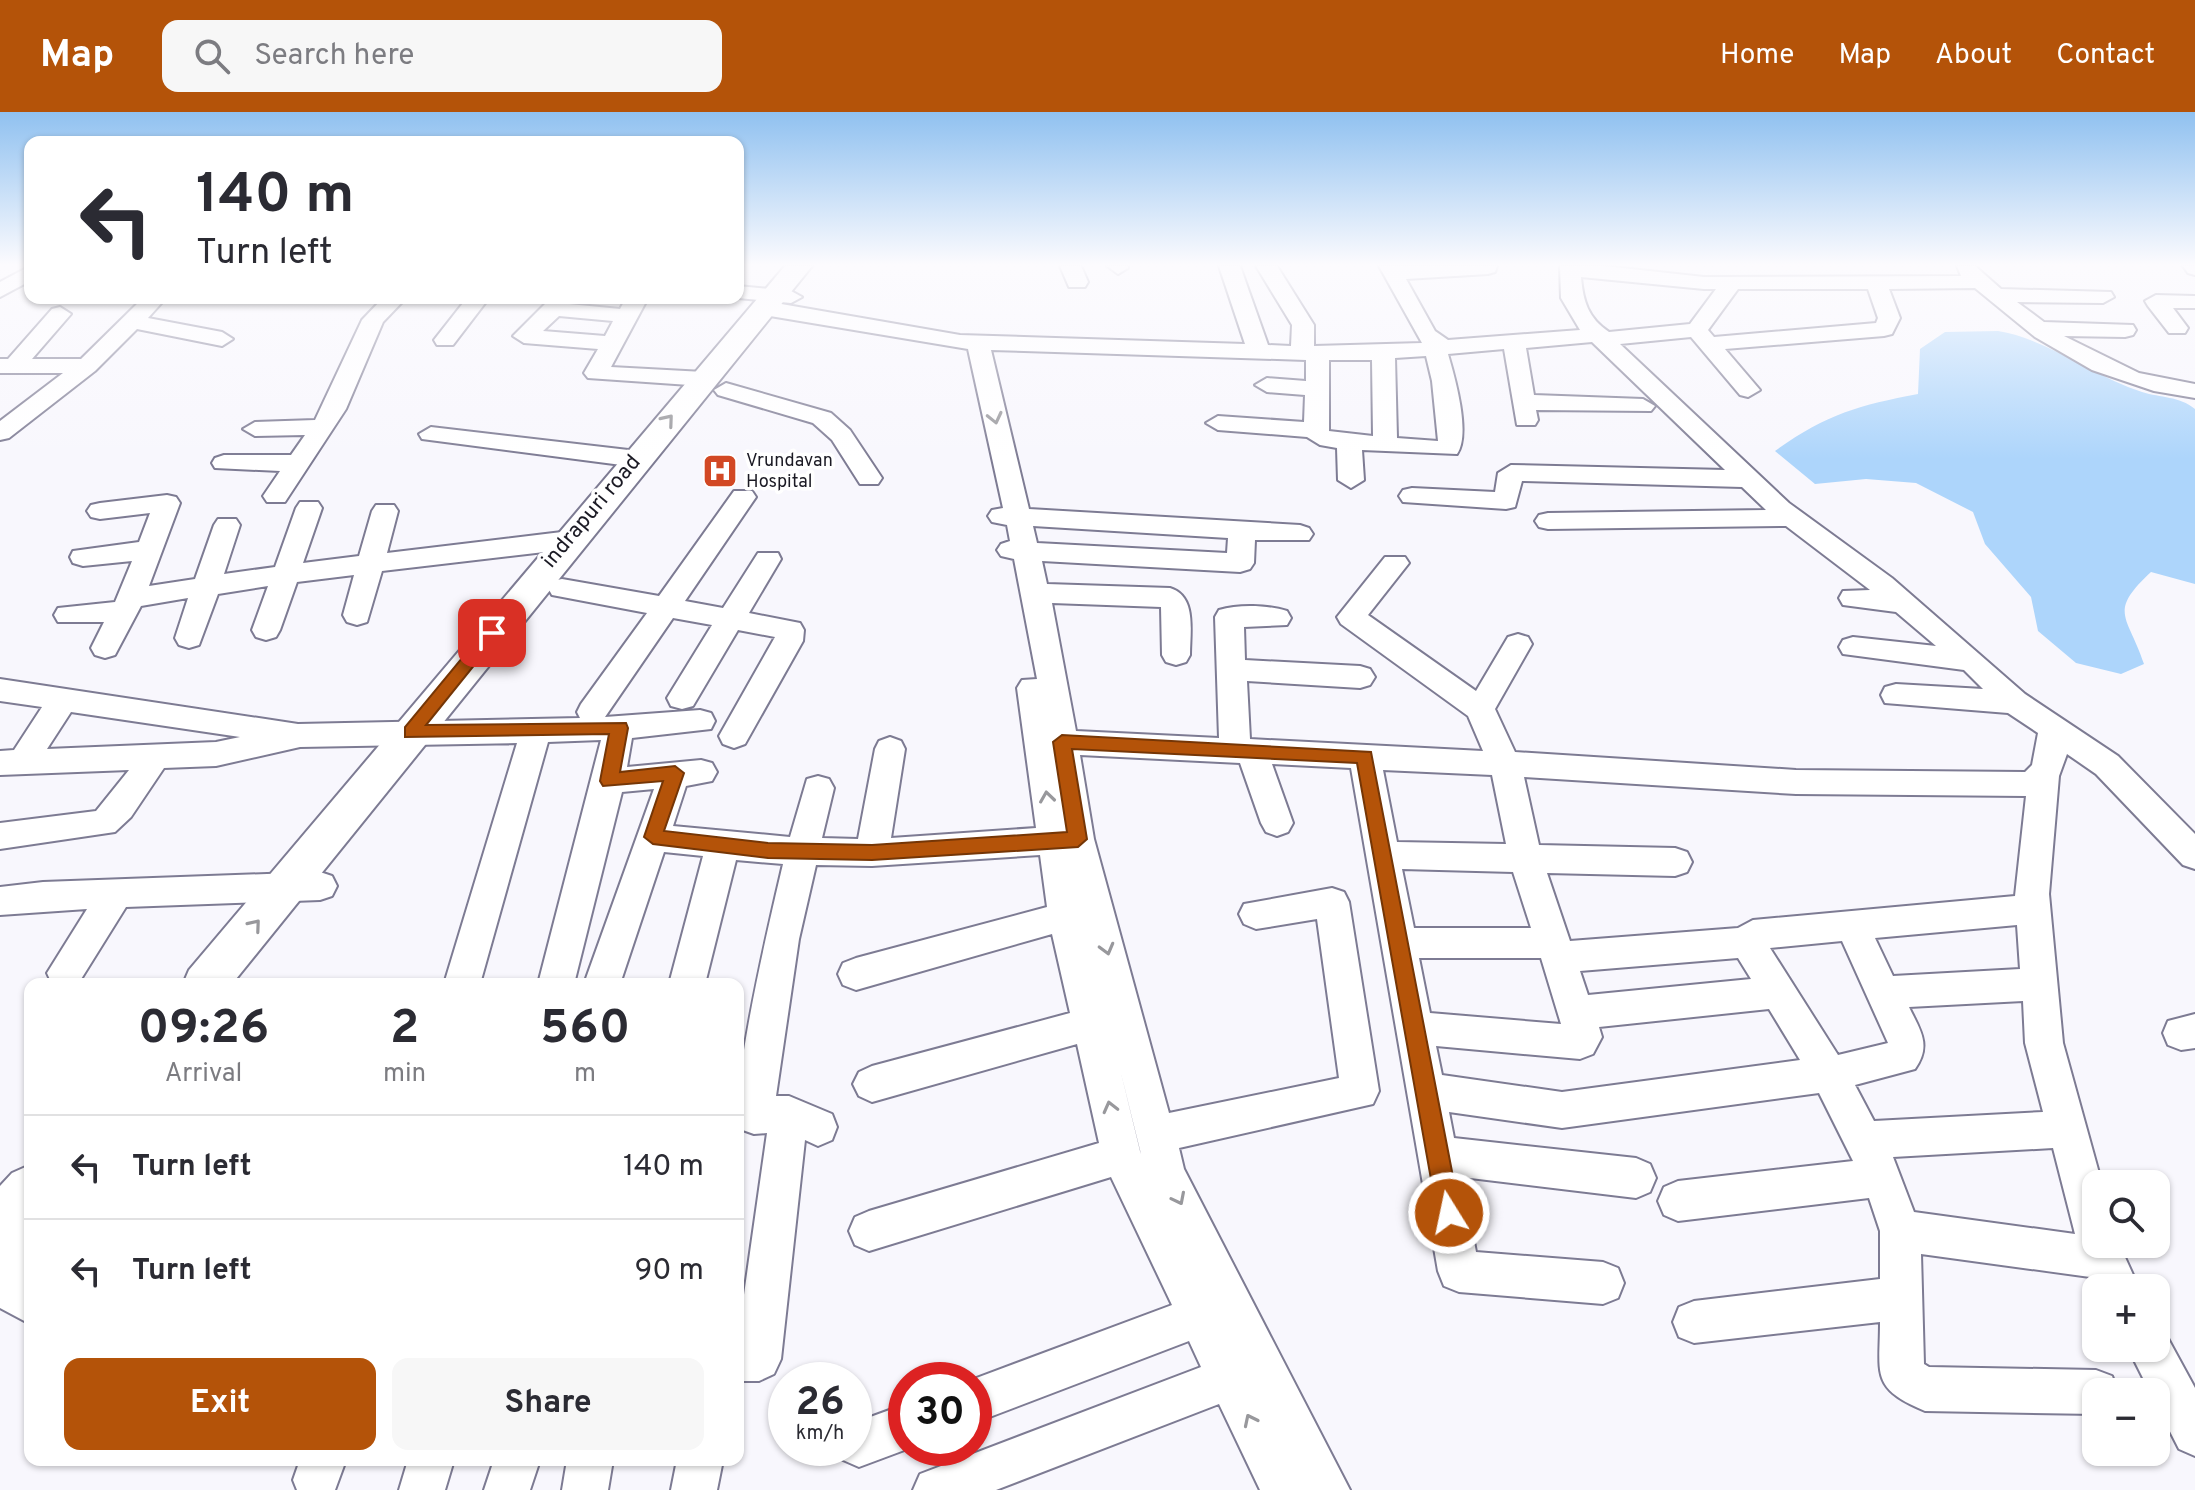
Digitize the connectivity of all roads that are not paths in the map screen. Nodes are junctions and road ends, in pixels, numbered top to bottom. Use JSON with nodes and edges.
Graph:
{"nodes":[{"id":1,"x":43,"y":330,"type":"edge"},
{"id":2,"x":121,"y":330,"type":"edge"},
{"id":3,"x":178,"y":330,"type":"edge"},
{"id":4,"x":369,"y":330,"type":"edge"},
{"id":5,"x":453,"y":330,"type":"edge"},
{"id":6,"x":530,"y":330,"type":"edge"},
{"id":7,"x":619,"y":330,"type":"edge"},
{"id":8,"x":753,"y":330,"type":"edge"},
{"id":9,"x":919,"y":330,"type":"edge"},
{"id":10,"x":1251,"y":330,"type":"edge"},
{"id":11,"x":1304,"y":330,"type":"edge"},
{"id":12,"x":1423,"y":330,"type":"edge"},
{"id":13,"x":1594,"y":330,"type":"edge"},
{"id":14,"x":1707,"y":330,"type":"edge"},
{"id":15,"x":1879,"y":330,"type":"edge"},
{"id":16,"x":2042,"y":330,"type":"edge"},
{"id":17,"x":1602,"y":337,"type":"junction"},
{"id":18,"x":1703,"y":337,"type":"junction"},
{"id":19,"x":222,"y":339,"type":"dead end"},
{"id":20,"x":445,"y":340,"type":"dead end"},
{"id":21,"x":966,"y":342,"type":"junction"},
{"id":22,"x":1514,"y":342,"type":"junction"},
{"id":23,"x":612,"y":343,"type":"junction"},
{"id":24,"x":1440,"y":348,"type":"junction"},
{"id":25,"x":1259,"y":352,"type":"junction"},
{"id":26,"x":1310,"y":353,"type":"junction"},
{"id":27,"x":1383,"y":353,"type":"junction"},
{"id":28,"x":7,"y":366,"type":"edge"},
{"id":29,"x":87,"y":366,"type":"junction"},
{"id":30,"x":715,"y":384,"type":"junction"},
{"id":31,"x":1267,"y":385,"type":"dead end"},
{"id":32,"x":1317,"y":389,"type":"junction"},
{"id":33,"x":1748,"y":390,"type":"dead end"},
{"id":34,"x":2195,"y":391,"type":"edge"},
{"id":35,"x":1643,"y":406,"type":"dead end"},
{"id":36,"x":1218,"y":423,"type":"dead end"},
{"id":37,"x":322,"y":427,"type":"junction"},
{"id":38,"x":255,"y":429,"type":"dead end"},
{"id":39,"x":1316,"y":430,"type":"junction"},
{"id":40,"x":0,"y":433,"type":"edge"},
{"id":41,"x":431,"y":434,"type":"dead end"},
{"id":42,"x":1349,"y":442,"type":"junction"},
{"id":43,"x":1385,"y":445,"type":"junction"},
{"id":44,"x":637,"y":459,"type":"junction"},
{"id":45,"x":224,"y":463,"type":"dead end"},
{"id":46,"x":298,"y":463,"type":"junction"},
{"id":47,"x":869,"y":478,"type":"dead end"},
{"id":48,"x":1750,"y":479,"type":"junction"},
{"id":49,"x":1351,"y":480,"type":"dead end"},
{"id":50,"x":276,"y":496,"type":"dead end"},
{"id":51,"x":1412,"y":496,"type":"dead end"},
{"id":52,"x":743,"y":497,"type":"dead end"},
{"id":53,"x":309,"y":508,"type":"dead end"},
{"id":54,"x":100,"y":511,"type":"dead end"},
{"id":55,"x":385,"y":511,"type":"dead end"},
{"id":56,"x":1793,"y":518,"type":"junction"},
{"id":57,"x":1548,"y":521,"type":"dead end"},
{"id":58,"x":464,"y":524,"type":"dead end"},
{"id":59,"x":227,"y":525,"type":"dead end"},
{"id":60,"x":1014,"y":533,"type":"junction"},
{"id":61,"x":1300,"y":534,"type":"dead end"},
{"id":62,"x":570,"y":540,"type":"junction"},
{"id":63,"x":148,"y":550,"type":"junction"},
{"id":64,"x":458,"y":554,"type":"junction"},
{"id":65,"x":83,"y":557,"type":"dead end"},
{"id":66,"x":768,"y":559,"type":"dead end"},
{"id":67,"x":1395,"y":563,"type":"dead end"},
{"id":68,"x":371,"y":564,"type":"junction"},
{"id":69,"x":286,"y":574,"type":"junction"},
{"id":70,"x":207,"y":586,"type":"junction"},
{"id":71,"x":562,"y":588,"type":"junction"},
{"id":72,"x":1036,"y":593,"type":"junction"},
{"id":73,"x":1853,"y":598,"type":"dead end"},
{"id":74,"x":1903,"y":603,"type":"junction"},
{"id":75,"x":128,"y":604,"type":"junction"},
{"id":76,"x":665,"y":606,"type":"junction"},
{"id":77,"x":68,"y":615,"type":"dead end"},
{"id":78,"x":357,"y":615,"type":"dead end"},
{"id":79,"x":1277,"y":618,"type":"dead end"},
{"id":80,"x":732,"y":619,"type":"junction"},
{"id":81,"x":266,"y":630,"type":"dead end"},
{"id":82,"x":189,"y":638,"type":"dead end"},
{"id":83,"x":1518,"y":644,"type":"dead end"},
{"id":84,"x":1853,"y":647,"type":"dead end"},
{"id":85,"x":105,"y":648,"type":"dead end"},
{"id":86,"x":1176,"y":655,"type":"dead end"},
{"id":87,"x":1972,"y":661,"type":"junction"},
{"id":88,"x":1232,"y":670,"type":"junction"},
{"id":89,"x":1360,"y":677,"type":"dead end"},
{"id":90,"x":0,"y":690,"type":"edge"},
{"id":91,"x":1896,"y":695,"type":"dead end"},
{"id":92,"x":62,"y":701,"type":"junction"},
{"id":93,"x":2014,"y":702,"type":"junction"},
{"id":94,"x":0,"y":706,"type":"edge"},
{"id":95,"x":1480,"y":709,"type":"junction"},
{"id":96,"x":606,"y":720,"type":"junction"},
{"id":97,"x":2053,"y":729,"type":"junction"},
{"id":98,"x":536,"y":731,"type":"junction"},
{"id":99,"x":428,"y":732,"type":"junction"},
{"id":100,"x":300,"y":735,"type":"junction"},
{"id":101,"x":734,"y":736,"type":"dead end"},
{"id":102,"x":1062,"y":742,"type":"junction"},
{"id":103,"x":890,"y":749,"type":"dead end"},
{"id":104,"x":1243,"y":750,"type":"junction"},
{"id":105,"x":1365,"y":757,"type":"junction"},
{"id":106,"x":154,"y":758,"type":"junction"},
{"id":107,"x":12,"y":763,"type":"edge"},
{"id":108,"x":1505,"y":764,"type":"junction"},
{"id":109,"x":2044,"y":777,"type":"junction"},
{"id":110,"x":609,"y":781,"type":"junction"},
{"id":111,"x":818,"y":788,"type":"dead end"},
{"id":112,"x":1277,"y":823,"type":"dead end"},
{"id":113,"x":0,"y":836,"type":"edge"},
{"id":114,"x":653,"y":837,"type":"junction"},
{"id":115,"x":1065,"y":840,"type":"junction"},
{"id":116,"x":723,"y":844,"type":"junction"},
{"id":117,"x":804,"y":850,"type":"junction"},
{"id":118,"x":872,"y":853,"type":"junction"},
{"id":119,"x":1383,"y":855,"type":"junction"},
{"id":120,"x":2195,"y":855,"type":"edge"},
{"id":121,"x":1526,"y":859,"type":"junction"},
{"id":122,"x":1675,"y":862,"type":"dead end"},
{"id":123,"x":304,"y":886,"type":"junction"},
{"id":124,"x":115,"y":895,"type":"junction"},
{"id":125,"x":5,"y":908,"type":"edge"},
{"id":126,"x":2033,"y":909,"type":"junction"},
{"id":127,"x":1080,"y":912,"type":"junction"},
{"id":128,"x":1256,"y":914,"type":"dead end"},
{"id":129,"x":1852,"y":926,"type":"junction"},
{"id":130,"x":1747,"y":942,"type":"junction"},
{"id":131,"x":1399,"y":943,"type":"junction"},
{"id":132,"x":1556,"y":950,"type":"junction"},
{"id":133,"x":65,"y":973,"type":"dead end"},
{"id":134,"x":856,"y":974,"type":"dead end"},
{"id":135,"x":211,"y":978,"type":"edge"},
{"id":136,"x":244,"y":978,"type":"edge"},
{"id":137,"x":464,"y":978,"type":"edge"},
{"id":138,"x":558,"y":978,"type":"edge"},
{"id":139,"x":604,"y":978,"type":"edge"},
{"id":140,"x":689,"y":978,"type":"edge"},
{"id":141,"x":2040,"y":984,"type":"junction"},
{"id":142,"x":1777,"y":992,"type":"junction"},
{"id":143,"x":1883,"y":992,"type":"junction"},
{"id":144,"x":1577,"y":1013,"type":"junction"},
{"id":145,"x":1090,"y":1024,"type":"junction"},
{"id":146,"x":1415,"y":1028,"type":"junction"},
{"id":147,"x":1829,"y":1074,"type":"junction"},
{"id":148,"x":872,"y":1084,"type":"dead end"},
{"id":149,"x":1427,"y":1091,"type":"junction"},
{"id":150,"x":775,"y":1118,"type":"edge"},
{"id":151,"x":2068,"y":1129,"type":"junction"},
{"id":152,"x":1156,"y":1134,"type":"junction"},
{"id":153,"x":1863,"y":1140,"type":"junction"},
{"id":154,"x":1121,"y":1155,"type":"junction"},
{"id":155,"x":1438,"y":1155,"type":"junction"},
{"id":156,"x":1882,"y":1177,"type":"junction"},
{"id":157,"x":1636,"y":1178,"type":"dead end"},
{"id":158,"x":2082,"y":1178,"type":"edge"},
{"id":159,"x":24,"y":1197,"type":"edge"},
{"id":160,"x":1678,"y":1201,"type":"dead end"},
{"id":161,"x":0,"y":1225,"type":"edge"},
{"id":162,"x":869,"y":1231,"type":"dead end"},
{"id":163,"x":1900,"y":1231,"type":"junction"},
{"id":164,"x":24,"y":1242,"type":"edge"},
{"id":165,"x":2082,"y":1253,"type":"edge"},
{"id":166,"x":0,"y":1268,"type":"edge"},
{"id":167,"x":1603,"y":1283,"type":"dead end"},
{"id":168,"x":0,"y":1284,"type":"edge"},
{"id":169,"x":1901,"y":1298,"type":"junction"},
{"id":170,"x":24,"y":1299,"type":"edge"},
{"id":171,"x":1199,"y":1316,"type":"junction"},
{"id":172,"x":1694,"y":1322,"type":"dead end"},
{"id":173,"x":744,"y":1359,"type":"edge"},
{"id":174,"x":2157,"y":1362,"type":"edge"},
{"id":175,"x":1229,"y":1378,"type":"junction"},
{"id":176,"x":2082,"y":1392,"type":"edge"},
{"id":177,"x":992,"y":1394,"type":"edge"},
{"id":178,"x":2180,"y":1407,"type":"edge"},
{"id":179,"x":429,"y":1466,"type":"edge"},
{"id":180,"x":515,"y":1466,"type":"edge"},
{"id":181,"x":589,"y":1466,"type":"edge"},
{"id":182,"x":699,"y":1466,"type":"edge"},
{"id":183,"x":422,"y":1490,"type":"edge"},
{"id":184,"x":507,"y":1490,"type":"edge"},
{"id":185,"x":585,"y":1490,"type":"edge"},
{"id":186,"x":694,"y":1490,"type":"edge"},
{"id":187,"x":936,"y":1490,"type":"edge"},
{"id":188,"x":1284,"y":1490,"type":"edge"},
{"id":189,"x":1327,"y":1490,"type":"edge"}],
"edges":[{"from":1,"to":28,"type":"street"},
{"from":2,"to":29,"type":"street"},
{"from":3,"to":19,"type":"street"},
{"from":4,"to":37,"type":"street"},
{"from":5,"to":20,"type":"street"},
{"from":6,"to":23,"type":"street"},
{"from":7,"to":23,"type":"street"},
{"from":8,"to":30,"type":"main road","name":"indrapuri road"},
{"from":9,"to":21,"type":"street"},
{"from":10,"to":25,"type":"street"},
{"from":11,"to":26,"type":"street"},
{"from":12,"to":24,"type":"street"},
{"from":13,"to":17,"type":"street"},
{"from":14,"to":18,"type":"street"},
{"from":15,"to":18,"type":"street"},
{"from":16,"to":34,"type":"street"},
{"from":17,"to":18,"type":"street"},
{"from":17,"to":22,"type":"street"},
{"from":17,"to":48,"type":"street"},
{"from":18,"to":33,"type":"street"},
{"from":21,"to":25,"type":"street"},
{"from":21,"to":60,"type":"street"},
{"from":22,"to":24,"type":"street"},
{"from":22,"to":35,"type":"street"},
{"from":23,"to":30,"type":"street"},
{"from":24,"to":27,"type":"street"},
{"from":24,"to":43,"type":"street"},
{"from":25,"to":26,"type":"street"},
{"from":26,"to":27,"type":"street"},
{"from":26,"to":32,"type":"street"},
{"from":27,"to":43,"type":"street"},
{"from":28,"to":29,"type":"street"},
{"from":29,"to":40,"type":"street"},
{"from":44,"to":30,"type":"main road","name":"indrapuri road","one_way":true},
{"from":30,"to":47,"type":"street"},
{"from":30,"to":71,"type":"main road","name":"indrapuri road"},
{"from":31,"to":32,"type":"street"},
{"from":32,"to":39,"type":"street"},
{"from":36,"to":39,"type":"street"},
{"from":37,"to":38,"type":"street"},
{"from":37,"to":46,"type":"street"},
{"from":39,"to":42,"type":"street"},
{"from":41,"to":44,"type":"street"},
{"from":42,"to":43,"type":"street"},
{"from":42,"to":49,"type":"street"},
{"from":44,"to":62,"type":"main road","name":"indrapuri road"},
{"from":45,"to":46,"type":"street"},
{"from":46,"to":50,"type":"street"},
{"from":48,"to":51,"type":"street"},
{"from":48,"to":56,"type":"street"},
{"from":52,"to":76,"type":"street"},
{"from":53,"to":69,"type":"street"},
{"from":54,"to":63,"type":"street"},
{"from":55,"to":68,"type":"street"},
{"from":56,"to":57,"type":"street"},
{"from":56,"to":74,"type":"street"},
{"from":58,"to":64,"type":"street"},
{"from":59,"to":70,"type":"street"},
{"from":60,"to":61,"type":"street"},
{"from":60,"to":72,"type":"street"},
{"from":115,"to":60,"type":"street","one_way":true},
{"from":62,"to":64,"type":"street"},
{"from":62,"to":99,"type":"main road","name":"indrapuri road"},
{"from":63,"to":65,"type":"street"},
{"from":63,"to":75,"type":"street"},
{"from":64,"to":68,"type":"street"},
{"from":66,"to":80,"type":"street"},
{"from":67,"to":95,"type":"street"},
{"from":68,"to":69,"type":"street"},
{"from":68,"to":78,"type":"street"},
{"from":69,"to":70,"type":"street"},
{"from":69,"to":81,"type":"street"},
{"from":70,"to":75,"type":"street"},
{"from":70,"to":82,"type":"street"},
{"from":71,"to":76,"type":"street"},
{"from":71,"to":99,"type":"main road","name":"indrapuri road"},
{"from":72,"to":86,"type":"street"},
{"from":72,"to":102,"type":"street"},
{"from":73,"to":74,"type":"street"},
{"from":74,"to":87,"type":"street"},
{"from":75,"to":77,"type":"street"},
{"from":75,"to":85,"type":"street"},
{"from":76,"to":80,"type":"street"},
{"from":76,"to":96,"type":"street"},
{"from":79,"to":88,"type":"street"},
{"from":80,"to":96,"type":"street"},
{"from":80,"to":101,"type":"street"},
{"from":83,"to":95,"type":"street"},
{"from":84,"to":87,"type":"street"},
{"from":87,"to":93,"type":"street"},
{"from":88,"to":89,"type":"street"},
{"from":88,"to":104,"type":"street"},
{"from":90,"to":92,"type":"street"},
{"from":91,"to":93,"type":"street"},
{"from":92,"to":94,"type":"street"},
{"from":92,"to":100,"type":"street"},
{"from":92,"to":107,"type":"street"},
{"from":93,"to":97,"type":"street"},
{"from":95,"to":108,"type":"street"},
{"from":96,"to":98,"type":"street"},
{"from":96,"to":110,"type":"street"},
{"from":97,"to":109,"type":"street"},
{"from":97,"to":120,"type":"street"},
{"from":98,"to":99,"type":"street"},
{"from":98,"to":137,"type":"street"},
{"from":99,"to":100,"type":"street"},
{"from":99,"to":123,"type":"main road","name":"indrapuri road"},
{"from":100,"to":106,"type":"street"},
{"from":102,"to":104,"type":"street"},
{"from":102,"to":115,"type":"street"},
{"from":103,"to":118,"type":"street"},
{"from":104,"to":105,"type":"street"},
{"from":104,"to":112,"type":"street"},
{"from":105,"to":108,"type":"street"},
{"from":105,"to":119,"type":"street"},
{"from":106,"to":107,"type":"street"},
{"from":106,"to":113,"type":"street"},
{"from":108,"to":109,"type":"street"},
{"from":108,"to":121,"type":"street"},
{"from":109,"to":126,"type":"street"},
{"from":110,"to":114,"type":"street"},
{"from":110,"to":138,"type":"street"},
{"from":111,"to":117,"type":"street"},
{"from":114,"to":116,"type":"street"},
{"from":114,"to":139,"type":"street"},
{"from":115,"to":118,"type":"street"},
{"from":115,"to":127,"type":"street"},
{"from":116,"to":117,"type":"street"},
{"from":116,"to":140,"type":"street"},
{"from":117,"to":118,"type":"street"},
{"from":117,"to":150,"type":"street"},
{"from":119,"to":121,"type":"street"},
{"from":119,"to":131,"type":"street"},
{"from":121,"to":122,"type":"street"},
{"from":121,"to":132,"type":"street"},
{"from":123,"to":124,"type":"street"},
{"from":135,"to":123,"type":"main road","name":"indrapuri road","one_way":true},
{"from":123,"to":136,"type":"main road","name":"indrapuri road"},
{"from":124,"to":125,"type":"street"},
{"from":124,"to":133,"type":"street"},
{"from":126,"to":129,"type":"street"},
{"from":126,"to":141,"type":"street"},
{"from":127,"to":134,"type":"street"},
{"from":127,"to":145,"type":"street"},
{"from":127,"to":152,"type":"street","one_way":true},
{"from":128,"to":152,"type":"street"},
{"from":129,"to":130,"type":"street"},
{"from":129,"to":143,"type":"street"},
{"from":130,"to":132,"type":"street"},
{"from":130,"to":142,"type":"street"},
{"from":131,"to":132,"type":"street"},
{"from":131,"to":146,"type":"street"},
{"from":132,"to":144,"type":"street"},
{"from":141,"to":143,"type":"street"},
{"from":141,"to":151,"type":"street"},
{"from":142,"to":144,"type":"street"},
{"from":142,"to":147,"type":"street"},
{"from":143,"to":147,"type":"street"},
{"from":144,"to":146,"type":"street"},
{"from":145,"to":148,"type":"street"},
{"from":154,"to":145,"type":"street","one_way":true},
{"from":146,"to":149,"type":"street"},
{"from":147,"to":149,"type":"street"},
{"from":147,"to":153,"type":"street"},
{"from":149,"to":155,"type":"street"},
{"from":150,"to":173,"type":"street"},
{"from":151,"to":153,"type":"street"},
{"from":151,"to":158,"type":"street"},
{"from":152,"to":189,"type":"street","one_way":true},
{"from":153,"to":156,"type":"street"},
{"from":154,"to":162,"type":"street"},
{"from":154,"to":171,"type":"street"},
{"from":155,"to":157,"type":"street"},
{"from":155,"to":167,"type":"street"},
{"from":156,"to":160,"type":"street"},
{"from":156,"to":163,"type":"street"},
{"from":159,"to":161,"type":"main road"},
{"from":163,"to":165,"type":"street"},
{"from":163,"to":169,"type":"street"},
{"from":164,"to":166,"type":"main road"},
{"from":168,"to":170,"type":"street"},
{"from":169,"to":172,"type":"street"},
{"from":169,"to":176,"type":"street"},
{"from":171,"to":175,"type":"street"},
{"from":171,"to":177,"type":"street"},
{"from":174,"to":178,"type":"street"},
{"from":175,"to":187,"type":"street"},
{"from":188,"to":175,"type":"street","one_way":true},
{"from":179,"to":183,"type":"street"},
{"from":180,"to":184,"type":"street"},
{"from":181,"to":185,"type":"street"},
{"from":182,"to":186,"type":"street"}]}
